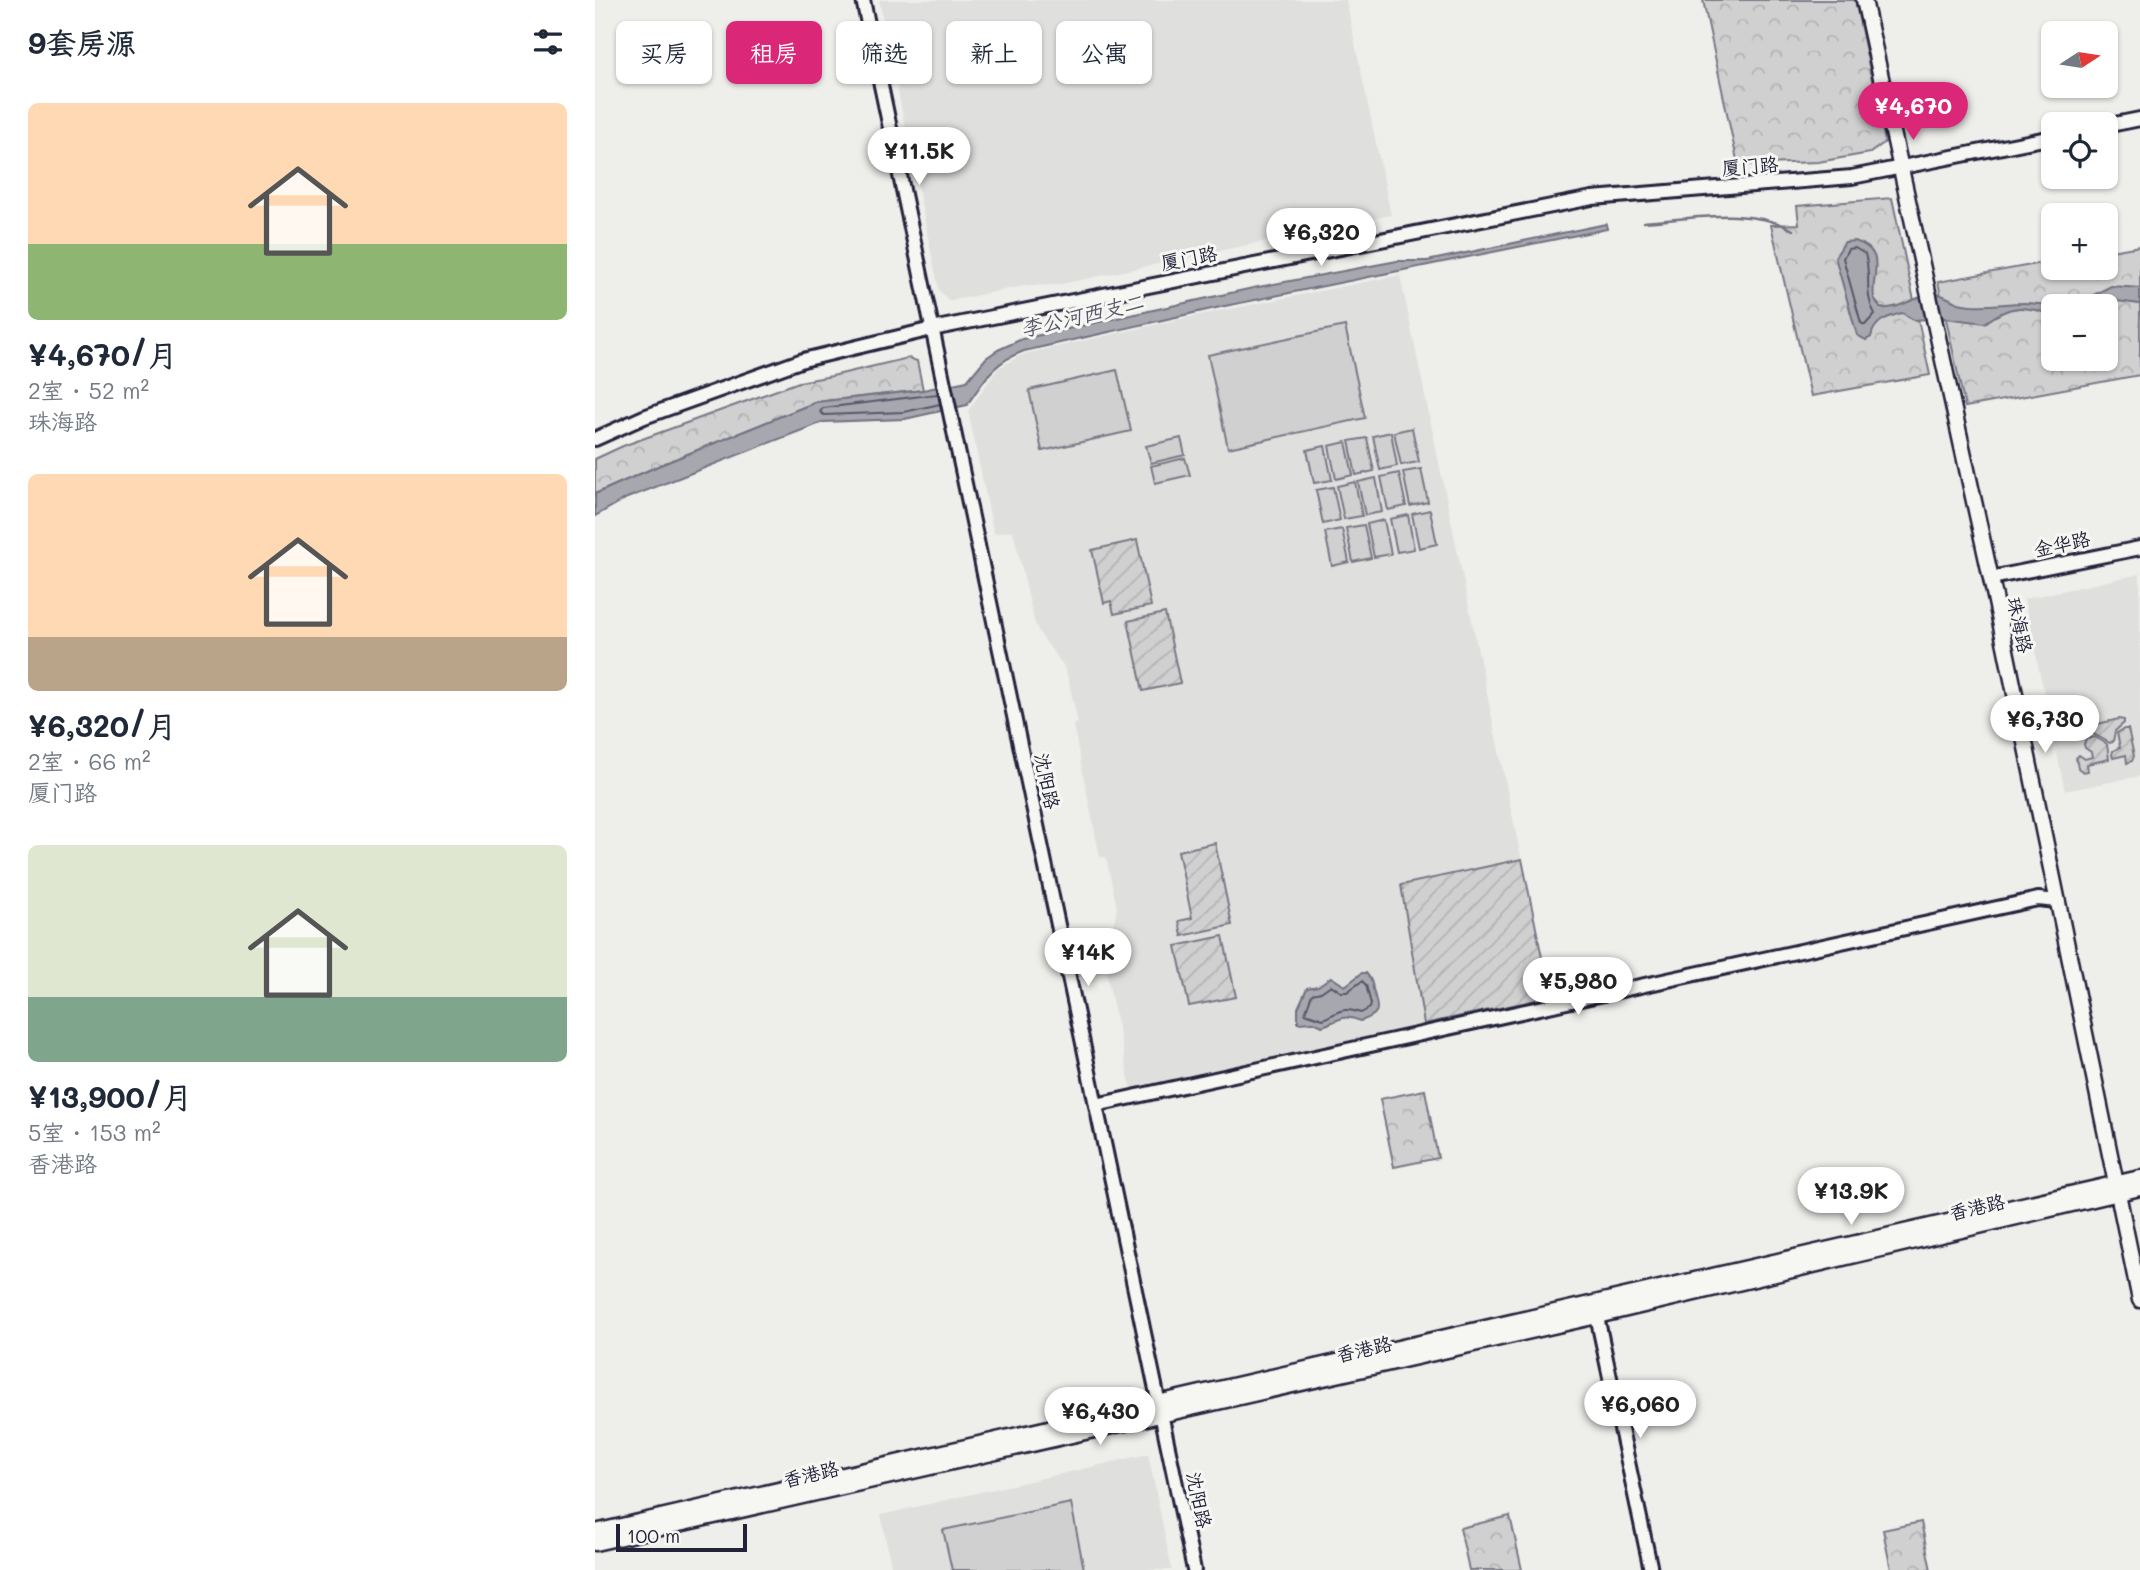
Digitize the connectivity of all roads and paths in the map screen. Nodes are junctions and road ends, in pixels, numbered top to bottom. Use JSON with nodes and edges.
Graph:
{"nodes":[{"id":1,"x":863,"y":0,"type":"edge"},
{"id":2,"x":1864,"y":0,"type":"edge"},
{"id":3,"x":2140,"y":119,"type":"edge"},
{"id":4,"x":2118,"y":123,"type":"edge"},
{"id":5,"x":2041,"y":139,"type":"edge"},
{"id":6,"x":1900,"y":167,"type":"junction"},
{"id":7,"x":932,"y":329,"type":"junction"},
{"id":8,"x":595,"y":439,"type":"edge"},
{"id":9,"x":2140,"y":548,"type":"edge"},
{"id":10,"x":1991,"y":578,"type":"junction"},
{"id":11,"x":2057,"y":901,"type":"junction"},
{"id":12,"x":1096,"y":1105,"type":"junction"},
{"id":13,"x":2140,"y":1178,"type":"edge"},
{"id":14,"x":2116,"y":1188,"type":"junction"},
{"id":15,"x":2140,"y":1188,"type":"edge"},
{"id":16,"x":2140,"y":1300,"type":"edge"},
{"id":17,"x":1595,"y":1310,"type":"junction"},
{"id":18,"x":1160,"y":1409,"type":"junction"},
{"id":19,"x":595,"y":1532,"type":"edge"},
{"id":20,"x":595,"y":1543,"type":"edge"},
{"id":21,"x":1194,"y":1570,"type":"edge"},
{"id":22,"x":1651,"y":1570,"type":"edge"}],
"edges":[{"from":1,"to":7,"type":"street","name":"沈阳路"},
{"from":2,"to":6,"type":"main road","name":"珠海路"},
{"from":3,"to":4,"type":"street"},
{"from":5,"to":6,"type":"street","name":"厦门路"},
{"from":6,"to":7,"type":"street","name":"厦门路"},
{"from":6,"to":10,"type":"main road","name":"珠海路"},
{"from":7,"to":8,"type":"street","name":"厦门路"},
{"from":7,"to":12,"type":"street","name":"沈阳路"},
{"from":9,"to":10,"type":"street","name":"金华路"},
{"from":10,"to":11,"type":"main road","name":"珠海路"},
{"from":11,"to":12,"type":"street"},
{"from":11,"to":14,"type":"main road","name":"珠海路"},
{"from":12,"to":18,"type":"street","name":"沈阳路"},
{"from":13,"to":14,"type":"main road","name":"香港路"},
{"from":14,"to":15,"type":"main road","name":"香港路"},
{"from":14,"to":16,"type":"main road","name":"珠海路"},
{"from":14,"to":17,"type":"main road","name":"香港路"},
{"from":17,"to":18,"type":"main road","name":"香港路"},
{"from":17,"to":22,"type":"street"},
{"from":18,"to":19,"type":"main road","name":"香港路"},
{"from":18,"to":20,"type":"main road","name":"香港路"},
{"from":18,"to":21,"type":"street","name":"沈阳路"}]}
